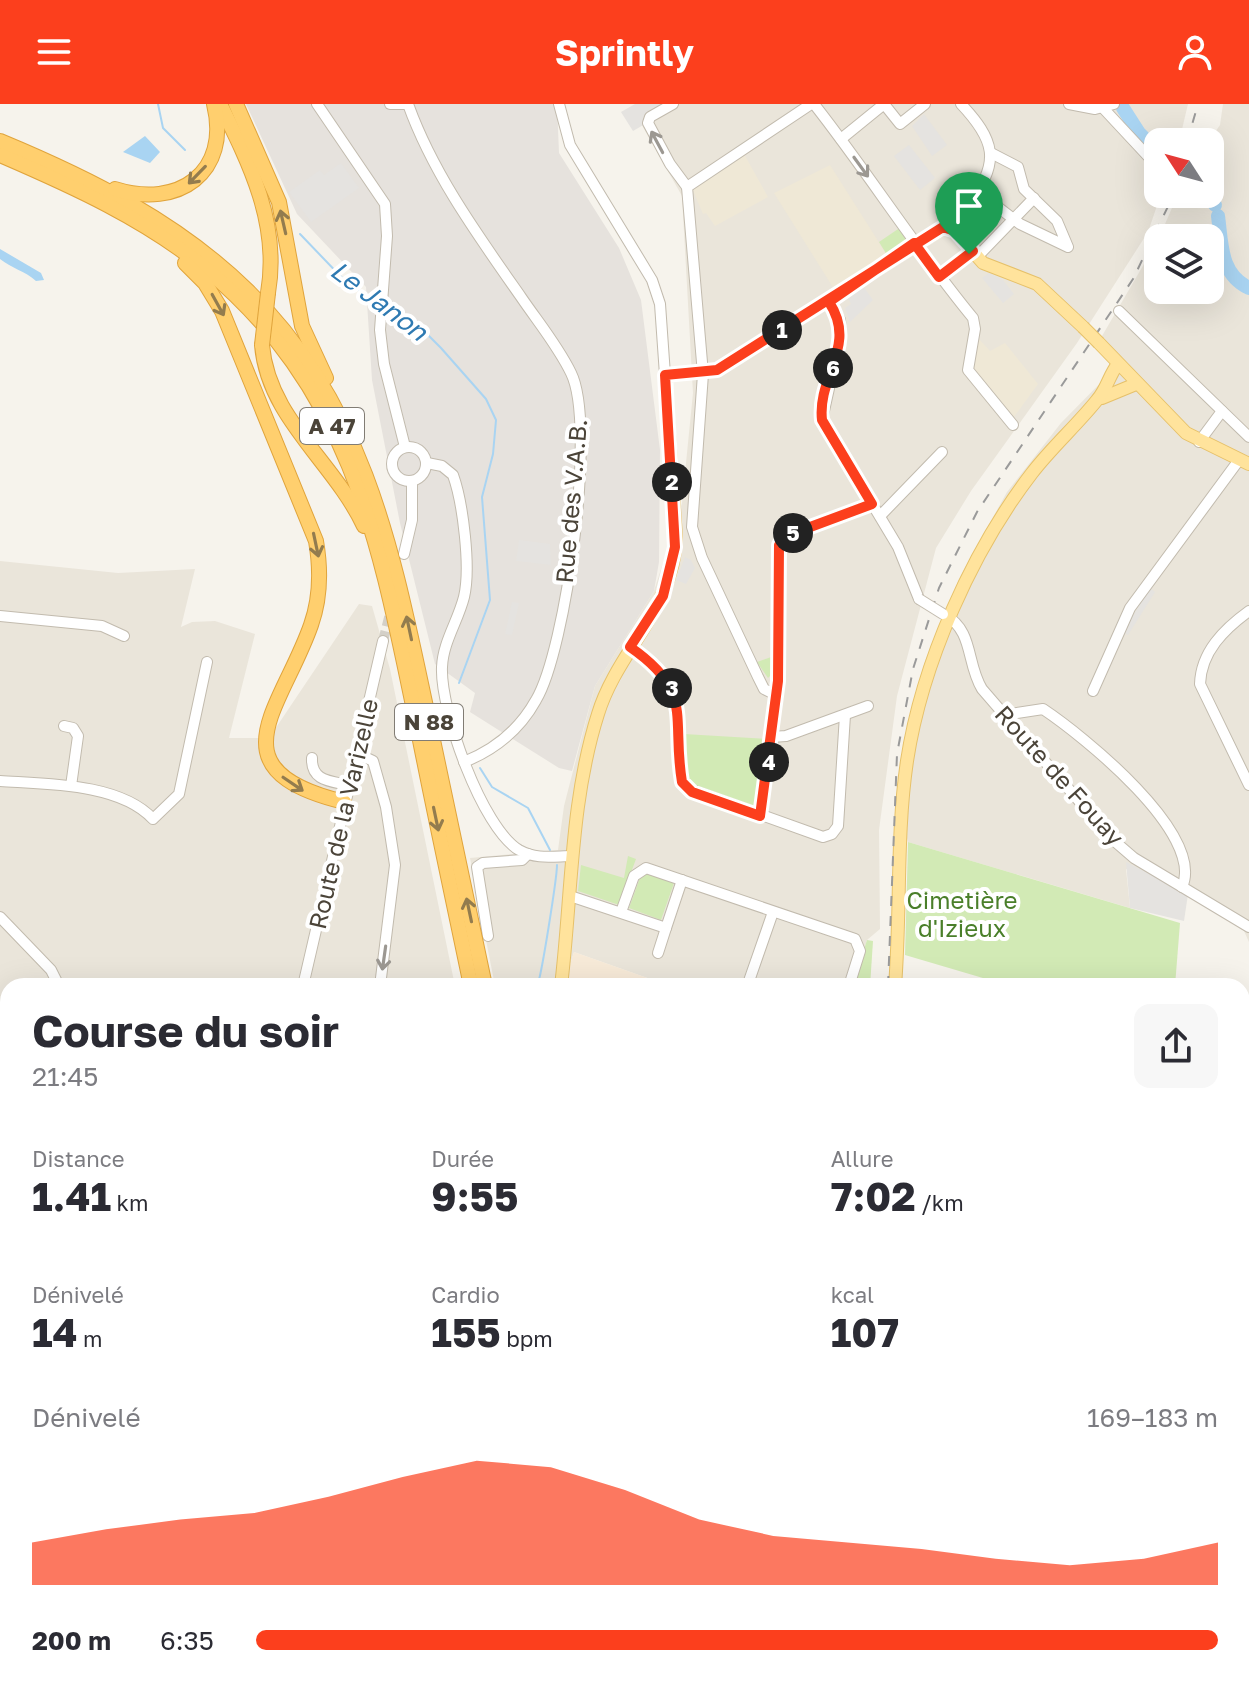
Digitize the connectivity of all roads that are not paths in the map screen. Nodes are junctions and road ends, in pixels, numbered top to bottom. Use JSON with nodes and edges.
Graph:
{"nodes":[{"id":1,"x":214,"y":104,"type":"edge"},
{"id":2,"x":220,"y":104,"type":"edge"},
{"id":3,"x":236,"y":104,"type":"edge"},
{"id":4,"x":317,"y":104,"type":"edge"},
{"id":5,"x":390,"y":104,"type":"edge"},
{"id":6,"x":407,"y":104,"type":"edge"},
{"id":7,"x":559,"y":104,"type":"edge"},
{"id":8,"x":673,"y":104,"type":"edge"},
{"id":9,"x":813,"y":104,"type":"edge"},
{"id":10,"x":925,"y":104,"type":"edge"},
{"id":11,"x":961,"y":104,"type":"edge"},
{"id":12,"x":1069,"y":104,"type":"edge"},
{"id":13,"x":1114,"y":104,"type":"edge"},
{"id":14,"x":1103,"y":108,"type":"junction"},
{"id":15,"x":841,"y":139,"type":"junction"},
{"id":16,"x":0,"y":141,"type":"edge"},
{"id":17,"x":1144,"y":152,"type":"edge"},
{"id":18,"x":991,"y":153,"type":"junction"},
{"id":19,"x":0,"y":155,"type":"edge"},
{"id":20,"x":90,"y":181,"type":"junction"},
{"id":21,"x":687,"y":187,"type":"junction"},
{"id":22,"x":977,"y":191,"type":"junction"},
{"id":23,"x":1034,"y":198,"type":"junction"},
{"id":24,"x":1014,"y":220,"type":"junction"},
{"id":25,"x":949,"y":227,"type":"junction"},
{"id":26,"x":172,"y":243,"type":"junction"},
{"id":27,"x":914,"y":243,"type":"junction"},
{"id":28,"x":975,"y":254,"type":"junction"},
{"id":29,"x":939,"y":277,"type":"junction"},
{"id":30,"x":829,"y":302,"type":"junction"},
{"id":31,"x":1119,"y":311,"type":"dead end"},
{"id":32,"x":1118,"y":364,"type":"junction"},
{"id":33,"x":703,"y":374,"type":"junction"},
{"id":34,"x":665,"y":375,"type":"junction"},
{"id":35,"x":1136,"y":384,"type":"junction"},
{"id":36,"x":1096,"y":402,"type":"junction"},
{"id":37,"x":1222,"y":411,"type":"junction"},
{"id":38,"x":1013,"y":425,"type":"dead end"},
{"id":39,"x":1249,"y":437,"type":"edge"},
{"id":40,"x":1199,"y":442,"type":"junction"},
{"id":41,"x":405,"y":447,"type":"junction"},
{"id":42,"x":942,"y":452,"type":"dead end"},
{"id":43,"x":362,"y":462,"type":"junction"},
{"id":44,"x":1244,"y":462,"type":"edge"},
{"id":45,"x":427,"y":463,"type":"junction"},
{"id":46,"x":412,"y":481,"type":"junction"},
{"id":47,"x":872,"y":504,"type":"junction"},
{"id":48,"x":880,"y":516,"type":"junction"},
{"id":49,"x":378,"y":551,"type":"junction"},
{"id":50,"x":404,"y":554,"type":"dead end"},
{"id":51,"x":1249,"y":611,"type":"edge"},
{"id":52,"x":0,"y":616,"type":"edge"},
{"id":53,"x":947,"y":616,"type":"junction"},
{"id":54,"x":124,"y":636,"type":"dead end"},
{"id":55,"x":383,"y":641,"type":"tunnel mouth"},
{"id":56,"x":630,"y":647,"type":"junction"},
{"id":57,"x":207,"y":662,"type":"dead end"},
{"id":58,"x":1093,"y":691,"type":"dead end"},
{"id":59,"x":776,"y":695,"type":"junction"},
{"id":60,"x":868,"y":706,"type":"dead end"},
{"id":61,"x":845,"y":715,"type":"junction"},
{"id":62,"x":1004,"y":715,"type":"junction"},
{"id":63,"x":64,"y":726,"type":"dead end"},
{"id":64,"x":772,"y":737,"type":"junction"},
{"id":65,"x":356,"y":753,"type":"junction"},
{"id":66,"x":312,"y":758,"type":"dead end"},
{"id":67,"x":464,"y":762,"type":"junction"},
{"id":68,"x":0,"y":781,"type":"edge"},
{"id":69,"x":348,"y":785,"type":"junction"},
{"id":70,"x":1249,"y":785,"type":"edge"},
{"id":71,"x":71,"y":786,"type":"junction"},
{"id":72,"x":344,"y":802,"type":"junction"},
{"id":73,"x":760,"y":816,"type":"junction"},
{"id":74,"x":528,"y":854,"type":"junction"},
{"id":75,"x":573,"y":856,"type":"junction"},
{"id":76,"x":682,"y":880,"type":"junction"},
{"id":77,"x":1182,"y":887,"type":"junction"},
{"id":78,"x":570,"y":896,"type":"junction"},
{"id":79,"x":621,"y":912,"type":"junction"},
{"id":80,"x":773,"y":912,"type":"junction"},
{"id":81,"x":0,"y":917,"type":"edge"},
{"id":82,"x":1249,"y":927,"type":"edge"},
{"id":83,"x":666,"y":928,"type":"junction"},
{"id":84,"x":488,"y":936,"type":"dead end"},
{"id":85,"x":658,"y":953,"type":"dead end"},
{"id":86,"x":55,"y":978,"type":"edge"},
{"id":87,"x":305,"y":978,"type":"edge"},
{"id":88,"x":381,"y":978,"type":"edge"},
{"id":89,"x":469,"y":978,"type":"edge"},
{"id":90,"x":483,"y":978,"type":"edge"},
{"id":91,"x":562,"y":978,"type":"edge"},
{"id":92,"x":750,"y":978,"type":"edge"},
{"id":93,"x":852,"y":978,"type":"edge"},
{"id":94,"x":895,"y":978,"type":"edge"}],
"edges":[{"from":1,"to":20,"type":"highway","one_way":true},
{"from":2,"to":49,"type":"highway","bridge":true},
{"from":43,"to":3,"type":"highway","number":"N 88","one_way":true},
{"from":4,"to":41,"type":"street"},
{"from":5,"to":6,"type":"street","name":"Rue des V.A.B."},
{"from":6,"to":67,"type":"street","name":"Rue des V.A.B."},
{"from":7,"to":34,"type":"street"},
{"from":21,"to":8,"type":"street","one_way":true},
{"from":9,"to":15,"type":"street"},
{"from":9,"to":21,"type":"street"},
{"from":10,"to":15,"type":"street"},
{"from":11,"to":18,"type":"street"},
{"from":12,"to":14,"type":"street"},
{"from":13,"to":14,"type":"street"},
{"from":14,"to":17,"type":"street"},
{"from":15,"to":27,"type":"street","one_way":true},
{"from":16,"to":20,"type":"highway","number":"A 47"},
{"from":18,"to":22,"type":"street"},
{"from":18,"to":23,"type":"street"},
{"from":19,"to":26,"type":"highway","number":"A 47"},
{"from":20,"to":43,"type":"highway","number":"A 47"},
{"from":21,"to":33,"type":"street"},
{"from":22,"to":24,"type":"street"},
{"from":22,"to":25,"type":"street"},
{"from":23,"to":24,"type":"street"},
{"from":23,"to":24,"type":"street"},
{"from":24,"to":28,"type":"street"},
{"from":25,"to":27,"type":"main road"},
{"from":25,"to":28,"type":"main road"},
{"from":26,"to":49,"type":"highway","number":"A 47"},
{"from":26,"to":72,"type":"highway","one_way":true},
{"from":27,"to":29,"type":"street"},
{"from":27,"to":30,"type":"main road"},
{"from":28,"to":29,"type":"street"},
{"from":28,"to":32,"type":"main road","bridge":true},
{"from":29,"to":38,"type":"street"},
{"from":30,"to":33,"type":"main road"},
{"from":30,"to":47,"type":"street"},
{"from":31,"to":37,"type":"street"},
{"from":32,"to":35,"type":"main road"},
{"from":32,"to":36,"type":"main road"},
{"from":33,"to":34,"type":"main road"},
{"from":33,"to":59,"type":"street"},
{"from":34,"to":56,"type":"main road"},
{"from":35,"to":36,"type":"main road"},
{"from":35,"to":40,"type":"main road"},
{"from":36,"to":53,"type":"main road"},
{"from":37,"to":39,"type":"street"},
{"from":37,"to":40,"type":"street"},
{"from":40,"to":44,"type":"main road"},
{"from":41,"to":45,"type":"street"},
{"from":41,"to":46,"type":"street"},
{"from":42,"to":48,"type":"street"},
{"from":90,"to":43,"type":"highway","number":"N 88","one_way":true},
{"from":44,"to":58,"type":"street"},
{"from":45,"to":46,"type":"street"},
{"from":45,"to":67,"type":"street"},
{"from":46,"to":50,"type":"street"},
{"from":47,"to":48,"type":"street"},
{"from":47,"to":59,"type":"street"},
{"from":48,"to":53,"type":"street","bridge":true},
{"from":49,"to":89,"type":"highway","number":"N 88","one_way":true},
{"from":51,"to":70,"type":"street"},
{"from":52,"to":54,"type":"street"},
{"from":53,"to":62,"type":"street","name":"Route de Fouay"},
{"from":53,"to":94,"type":"main road"},
{"from":55,"to":65,"type":"street","name":"Route de la Varizelle"},
{"from":56,"to":73,"type":"street"},
{"from":56,"to":75,"type":"main road"},
{"from":57,"to":71,"type":"street"},
{"from":59,"to":64,"type":"street"},
{"from":60,"to":61,"type":"street"},
{"from":61,"to":64,"type":"street"},
{"from":61,"to":73,"type":"street"},
{"from":62,"to":77,"type":"street","name":"Route de Fouay"},
{"from":62,"to":77,"type":"street"},
{"from":63,"to":71,"type":"street"},
{"from":64,"to":73,"type":"street"},
{"from":65,"to":69,"type":"street","name":"Route de la Varizelle"},
{"from":65,"to":88,"type":"street","one_way":true},
{"from":66,"to":69,"type":"street"},
{"from":67,"to":74,"type":"street"},
{"from":68,"to":71,"type":"street"},
{"from":69,"to":72,"type":"street","name":"Route de la Varizelle"},
{"from":72,"to":87,"type":"street","name":"Route de la Varizelle"},
{"from":74,"to":75,"type":"street"},
{"from":74,"to":84,"type":"street"},
{"from":75,"to":78,"type":"main road"},
{"from":76,"to":79,"type":"street"},
{"from":76,"to":80,"type":"street"},
{"from":76,"to":83,"type":"street"},
{"from":77,"to":82,"type":"street","name":"Route de Fouay"},
{"from":78,"to":79,"type":"street"},
{"from":78,"to":91,"type":"main road"},
{"from":79,"to":83,"type":"street"},
{"from":80,"to":92,"type":"street"},
{"from":80,"to":93,"type":"street"},
{"from":81,"to":86,"type":"street"},
{"from":83,"to":85,"type":"street"}]}
